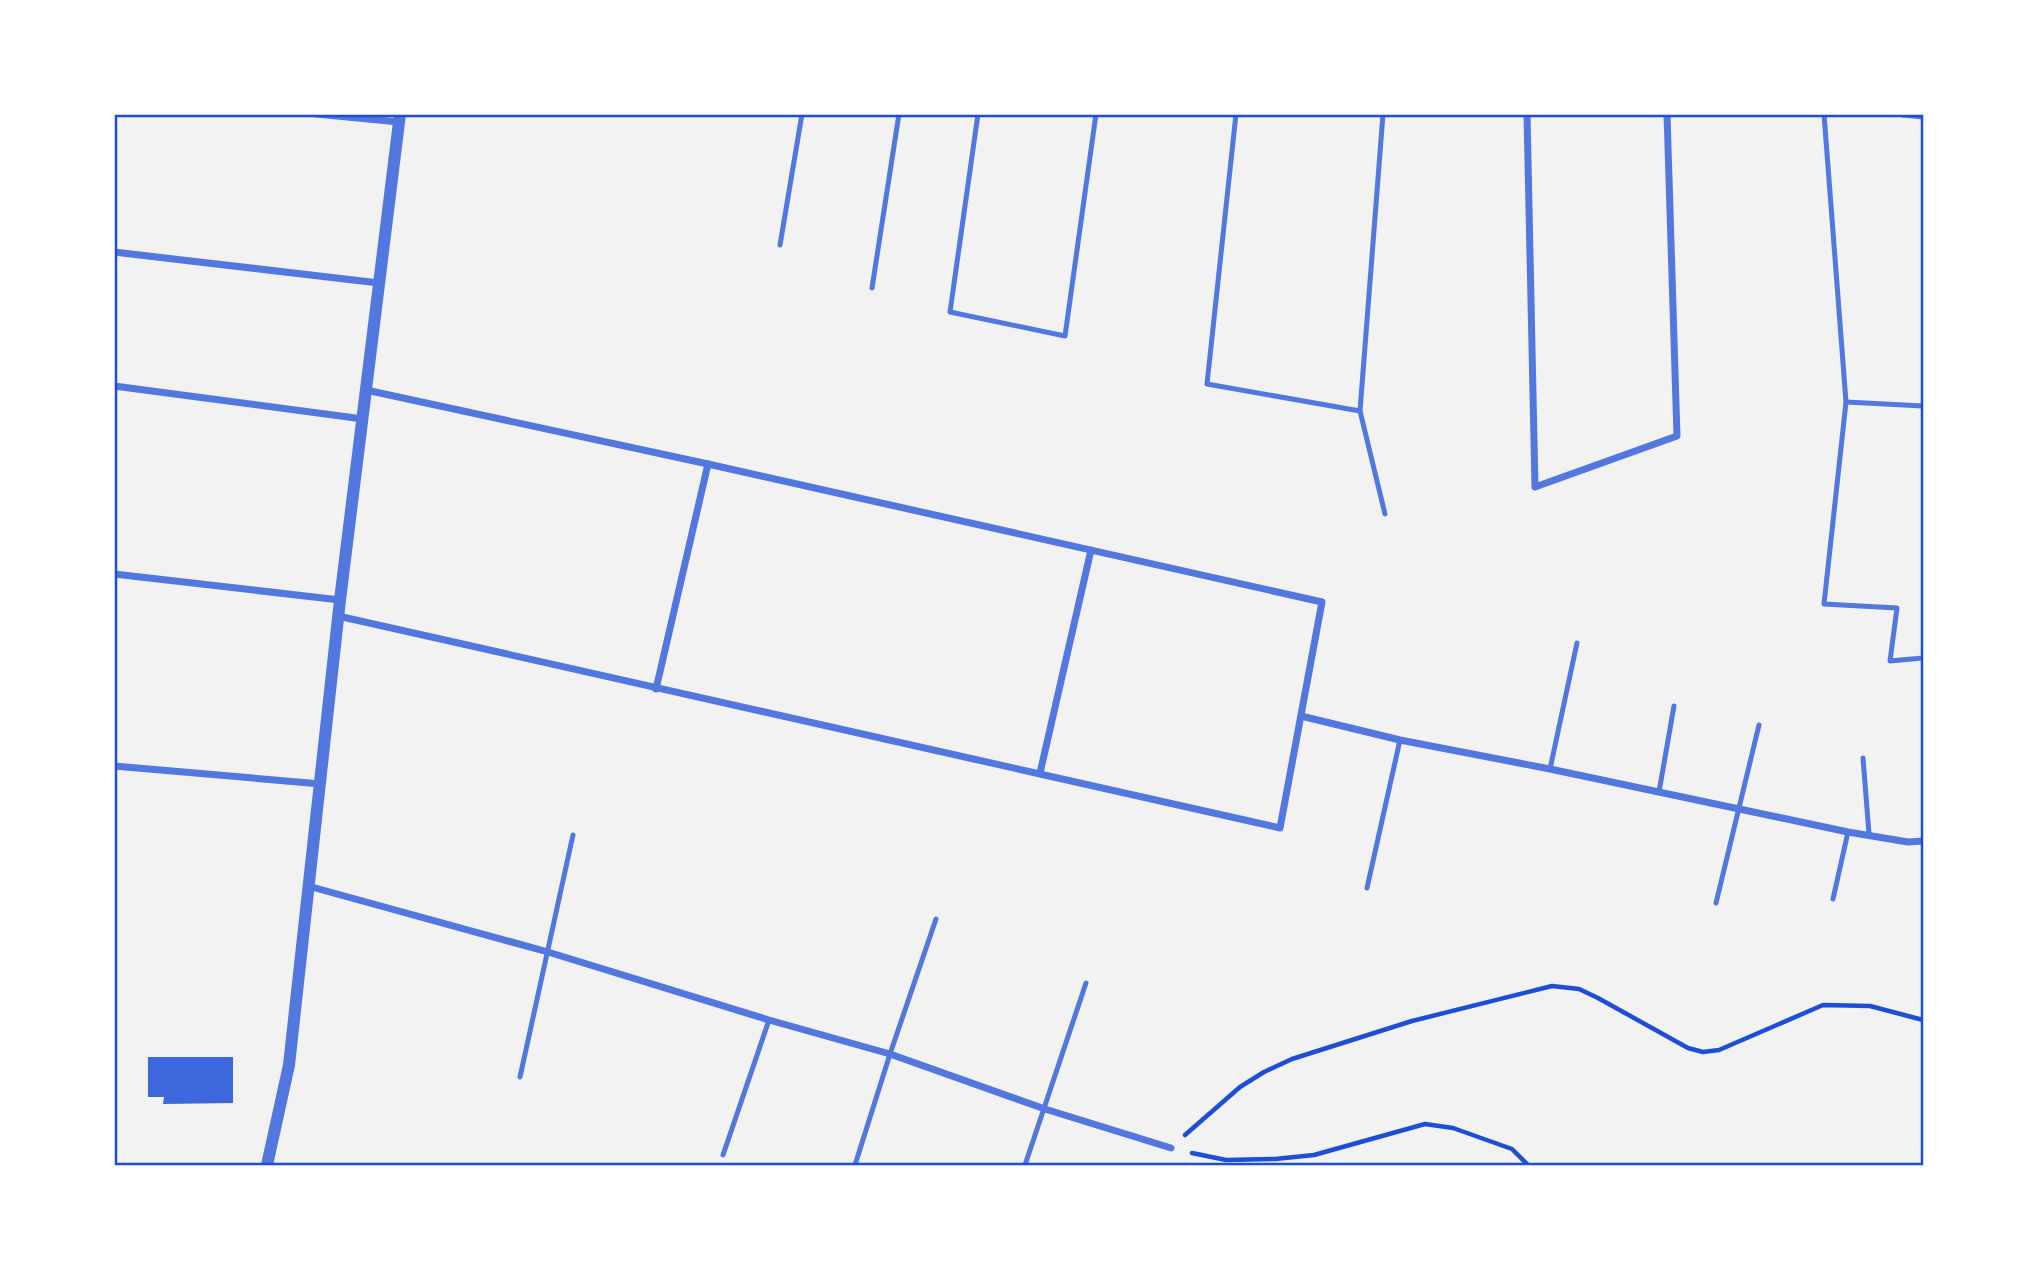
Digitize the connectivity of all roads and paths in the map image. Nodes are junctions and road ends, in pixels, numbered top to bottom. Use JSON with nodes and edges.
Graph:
{"nodes":[{"id":1,"x":316,"y":114,"type":"edge"},
{"id":2,"x":802,"y":114,"type":"edge"},
{"id":3,"x":899,"y":114,"type":"edge"},
{"id":4,"x":978,"y":114,"type":"edge"},
{"id":5,"x":1096,"y":114,"type":"edge"},
{"id":6,"x":1236,"y":114,"type":"edge"},
{"id":7,"x":1383,"y":114,"type":"edge"},
{"id":8,"x":1527,"y":114,"type":"edge"},
{"id":9,"x":1667,"y":114,"type":"edge"},
{"id":10,"x":1824,"y":114,"type":"edge"},
{"id":11,"x":1903,"y":114,"type":"edge"},
{"id":12,"x":1923,"y":116,"type":"edge"},
{"id":13,"x":400,"y":118,"type":"edge"},
{"id":14,"x":780,"y":245,"type":"dead end"},
{"id":15,"x":114,"y":252,"type":"edge"},
{"id":16,"x":379,"y":283,"type":"junction"},
{"id":17,"x":872,"y":288,"type":"dead end"},
{"id":18,"x":114,"y":386,"type":"edge"},
{"id":19,"x":366,"y":390,"type":"junction"},
{"id":20,"x":1846,"y":402,"type":"junction"},
{"id":21,"x":1923,"y":406,"type":"edge"},
{"id":22,"x":1360,"y":411,"type":"junction"},
{"id":23,"x":363,"y":419,"type":"junction"},
{"id":24,"x":708,"y":464,"type":"junction"},
{"id":25,"x":1385,"y":514,"type":"dead end"},
{"id":26,"x":1091,"y":550,"type":"junction"},
{"id":27,"x":114,"y":574,"type":"edge"},
{"id":28,"x":340,"y":600,"type":"junction"},
{"id":29,"x":338,"y":616,"type":"junction"},
{"id":30,"x":1577,"y":643,"type":"dead end"},
{"id":31,"x":1923,"y":658,"type":"edge"},
{"id":32,"x":656,"y":689,"type":"junction"},
{"id":33,"x":1674,"y":706,"type":"dead end"},
{"id":34,"x":1301,"y":716,"type":"junction"},
{"id":35,"x":1759,"y":725,"type":"dead end"},
{"id":36,"x":1400,"y":740,"type":"junction"},
{"id":37,"x":1863,"y":758,"type":"dead end"},
{"id":38,"x":114,"y":766,"type":"edge"},
{"id":39,"x":1550,"y":769,"type":"junction"},
{"id":40,"x":1040,"y":773,"type":"junction"},
{"id":41,"x":321,"y":784,"type":"junction"},
{"id":42,"x":1659,"y":792,"type":"junction"},
{"id":43,"x":1738,"y":810,"type":"junction"},
{"id":44,"x":1848,"y":832,"type":"junction"},
{"id":45,"x":1869,"y":834,"type":"junction"},
{"id":46,"x":573,"y":835,"type":"dead end"},
{"id":47,"x":1923,"y":841,"type":"edge"},
{"id":48,"x":308,"y":886,"type":"junction"},
{"id":49,"x":1367,"y":888,"type":"dead end"},
{"id":50,"x":1833,"y":899,"type":"dead end"},
{"id":51,"x":1716,"y":903,"type":"dead end"},
{"id":52,"x":936,"y":919,"type":"dead end"},
{"id":53,"x":548,"y":952,"type":"junction"},
{"id":54,"x":1086,"y":983,"type":"dead end"},
{"id":55,"x":769,"y":1020,"type":"junction"},
{"id":56,"x":1923,"y":1020,"type":"edge"},
{"id":57,"x":890,"y":1054,"type":"junction"},
{"id":58,"x":520,"y":1077,"type":"dead end"},
{"id":59,"x":1045,"y":1109,"type":"junction"},
{"id":60,"x":1171,"y":1149,"type":"junction"},
{"id":61,"x":723,"y":1155,"type":"dead end"},
{"id":62,"x":267,"y":1165,"type":"edge"},
{"id":63,"x":855,"y":1165,"type":"edge"},
{"id":64,"x":1025,"y":1165,"type":"edge"},
{"id":65,"x":1528,"y":1165,"type":"edge"}],
"edges":[{"from":1,"to":13,"type":"street"},
{"from":2,"to":14,"type":"lane"},
{"from":3,"to":17,"type":"lane"},
{"from":4,"to":5,"type":"lane"},
{"from":6,"to":22,"type":"lane"},
{"from":7,"to":22,"type":"lane"},
{"from":8,"to":9,"type":"street"},
{"from":10,"to":20,"type":"lane"},
{"from":11,"to":12,"type":"street"},
{"from":13,"to":16,"type":"street"},
{"from":15,"to":16,"type":"street"},
{"from":16,"to":19,"type":"street"},
{"from":18,"to":23,"type":"street"},
{"from":19,"to":23,"type":"street"},
{"from":19,"to":24,"type":"street"},
{"from":20,"to":21,"type":"lane"},
{"from":20,"to":31,"type":"lane"},
{"from":22,"to":25,"type":"lane"},
{"from":23,"to":28,"type":"street"},
{"from":24,"to":26,"type":"street"},
{"from":24,"to":32,"type":"street"},
{"from":26,"to":34,"type":"street"},
{"from":26,"to":40,"type":"street"},
{"from":27,"to":28,"type":"street"},
{"from":28,"to":29,"type":"street"},
{"from":29,"to":32,"type":"street"},
{"from":29,"to":41,"type":"street"},
{"from":30,"to":39,"type":"lane"},
{"from":32,"to":40,"type":"street"},
{"from":33,"to":42,"type":"lane"},
{"from":34,"to":36,"type":"street"},
{"from":34,"to":40,"type":"street"},
{"from":35,"to":43,"type":"lane"},
{"from":36,"to":39,"type":"street"},
{"from":36,"to":49,"type":"lane"},
{"from":37,"to":45,"type":"lane"},
{"from":38,"to":41,"type":"street"},
{"from":39,"to":42,"type":"street"},
{"from":41,"to":48,"type":"street"},
{"from":42,"to":43,"type":"street"},
{"from":43,"to":44,"type":"street"},
{"from":43,"to":51,"type":"lane"},
{"from":44,"to":45,"type":"street"},
{"from":44,"to":50,"type":"lane"},
{"from":45,"to":47,"type":"street"},
{"from":46,"to":53,"type":"lane"},
{"from":48,"to":53,"type":"street"},
{"from":48,"to":62,"type":"street"},
{"from":52,"to":57,"type":"lane"},
{"from":53,"to":55,"type":"street"},
{"from":53,"to":58,"type":"lane"},
{"from":54,"to":59,"type":"lane"},
{"from":55,"to":57,"type":"street"},
{"from":55,"to":61,"type":"lane"},
{"from":56,"to":60,"type":"path"},
{"from":57,"to":59,"type":"street"},
{"from":57,"to":63,"type":"lane"},
{"from":59,"to":60,"type":"street"},
{"from":59,"to":64,"type":"lane"},
{"from":60,"to":65,"type":"path"}]}
